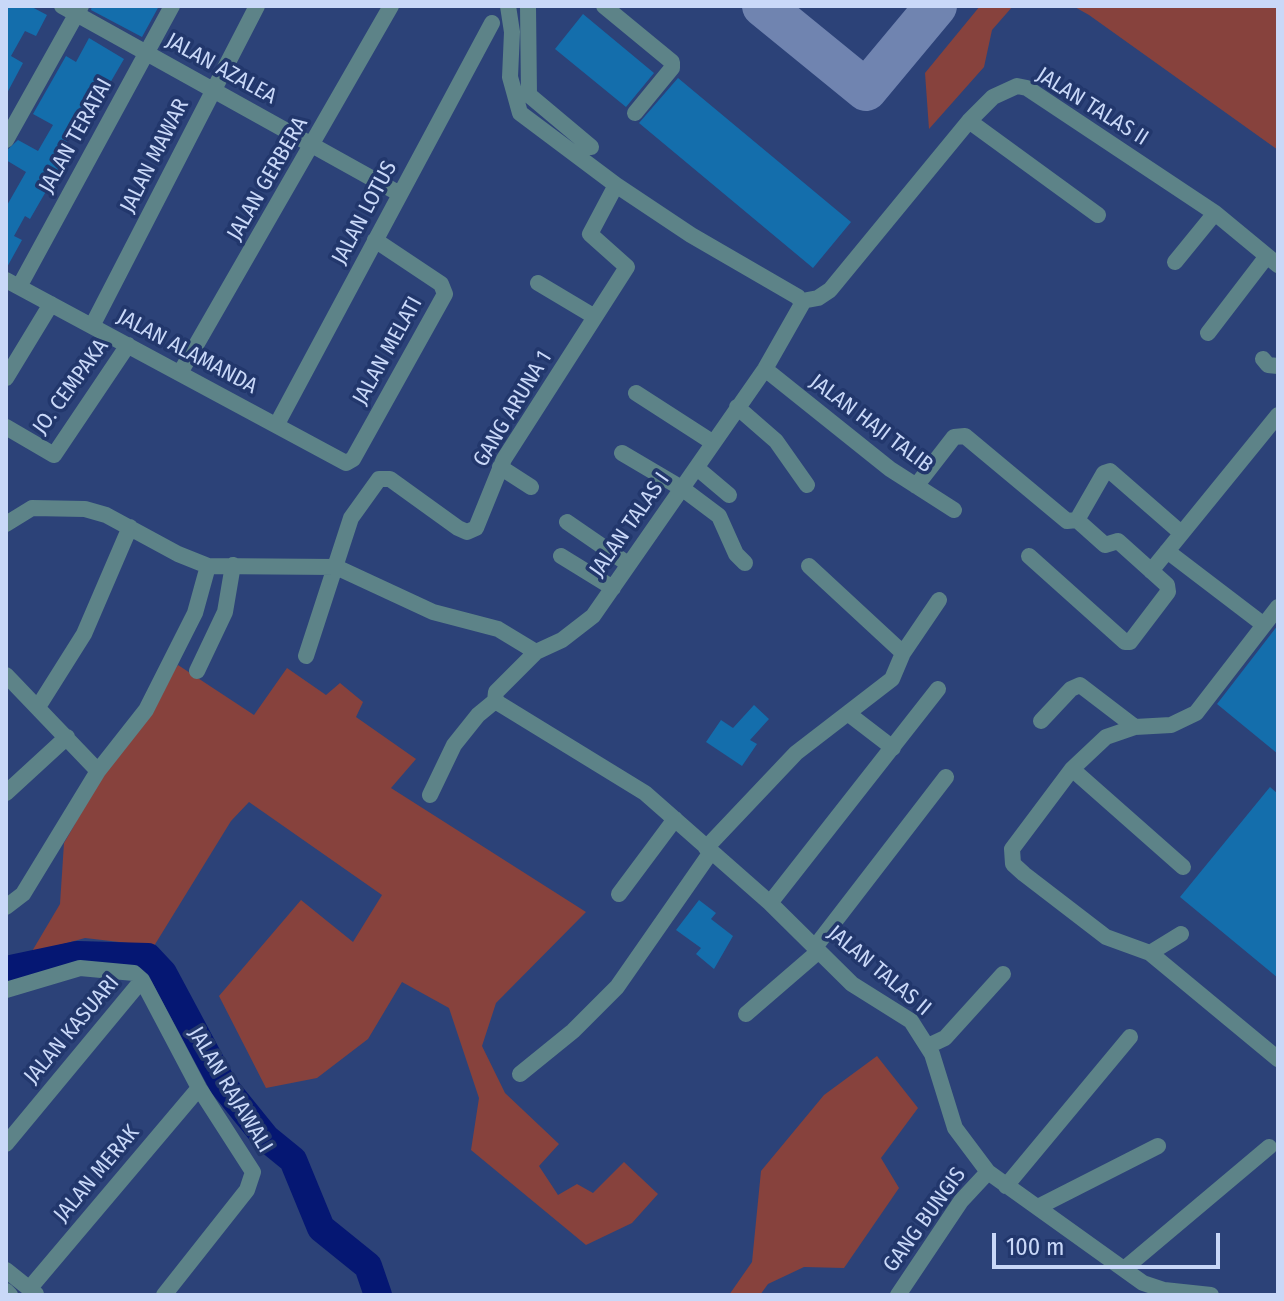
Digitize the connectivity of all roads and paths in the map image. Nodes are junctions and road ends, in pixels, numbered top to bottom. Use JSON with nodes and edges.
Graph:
{"nodes":[{"id":1,"x":172,"y":6,"type":"edge"},
{"id":2,"x":257,"y":6,"type":"edge"},
{"id":3,"x":391,"y":6,"type":"edge"},
{"id":4,"x":508,"y":6,"type":"edge"},
{"id":5,"x":528,"y":6,"type":"edge"},
{"id":6,"x":604,"y":6,"type":"edge"},
{"id":7,"x":73,"y":9,"type":"edge"},
{"id":8,"x":492,"y":23,"type":"dead end"},
{"id":9,"x":147,"y":53,"type":"junction"},
{"id":10,"x":213,"y":90,"type":"junction"},
{"id":11,"x":635,"y":113,"type":"dead end"},
{"id":12,"x":969,"y":121,"type":"junction"},
{"id":13,"x":6,"y":140,"type":"edge"},
{"id":14,"x":313,"y":145,"type":"junction"},
{"id":15,"x":591,"y":147,"type":"dead end"},
{"id":16,"x":616,"y":185,"type":"junction"},
{"id":17,"x":400,"y":194,"type":"junction"},
{"id":18,"x":1215,"y":213,"type":"junction"},
{"id":19,"x":1098,"y":215,"type":"dead end"},
{"id":20,"x":375,"y":240,"type":"junction"},
{"id":21,"x":1273,"y":260,"type":"edge"},
{"id":22,"x":1175,"y":262,"type":"dead end"},
{"id":23,"x":538,"y":283,"type":"dead end"},
{"id":24,"x":12,"y":284,"type":"edge"},
{"id":25,"x":802,"y":301,"type":"junction"},
{"id":26,"x":51,"y":304,"type":"junction"},
{"id":27,"x":595,"y":317,"type":"junction"},
{"id":28,"x":92,"y":326,"type":"junction"},
{"id":29,"x":1208,"y":333,"type":"dead end"},
{"id":30,"x":128,"y":345,"type":"junction"},
{"id":31,"x":765,"y":369,"type":"junction"},
{"id":32,"x":180,"y":373,"type":"junction"},
{"id":33,"x":6,"y":378,"type":"edge"},
{"id":34,"x":636,"y":393,"type":"dead end"},
{"id":35,"x":737,"y":407,"type":"junction"},
{"id":36,"x":1278,"y":415,"type":"edge"},
{"id":37,"x":277,"y":424,"type":"junction"},
{"id":38,"x":6,"y":427,"type":"edge"},
{"id":39,"x":712,"y":442,"type":"junction"},
{"id":40,"x":622,"y":453,"type":"dead end"},
{"id":41,"x":346,"y":463,"type":"joint"},
{"id":42,"x":500,"y":467,"type":"junction"},
{"id":43,"x":697,"y":468,"type":"junction"},
{"id":44,"x":807,"y":485,"type":"dead end"},
{"id":45,"x":916,"y":486,"type":"junction"},
{"id":46,"x":531,"y":487,"type":"dead end"},
{"id":47,"x":683,"y":489,"type":"junction"},
{"id":48,"x":729,"y":495,"type":"dead end"},
{"id":49,"x":954,"y":510,"type":"dead end"},
{"id":50,"x":8,"y":517,"type":"edge"},
{"id":51,"x":1077,"y":520,"type":"junction"},
{"id":52,"x":567,"y":522,"type":"dead end"},
{"id":53,"x":130,"y":527,"type":"junction"},
{"id":54,"x":1180,"y":532,"type":"junction"},
{"id":55,"x":1167,"y":551,"type":"junction"},
{"id":56,"x":561,"y":556,"type":"dead end"},
{"id":57,"x":1029,"y":556,"type":"dead end"},
{"id":58,"x":745,"y":563,"type":"dead end"},
{"id":59,"x":628,"y":564,"type":"junction"},
{"id":60,"x":233,"y":565,"type":"junction"},
{"id":61,"x":208,"y":566,"type":"junction"},
{"id":62,"x":809,"y":566,"type":"dead end"},
{"id":63,"x":336,"y":567,"type":"junction"},
{"id":64,"x":1151,"y":571,"type":"junction"},
{"id":65,"x":613,"y":588,"type":"junction"},
{"id":66,"x":939,"y":600,"type":"dead end"},
{"id":67,"x":1278,"y":607,"type":"edge"},
{"id":68,"x":1264,"y":625,"type":"junction"},
{"id":69,"x":536,"y":652,"type":"junction"},
{"id":70,"x":903,"y":653,"type":"junction"},
{"id":71,"x":306,"y":656,"type":"dead end"},
{"id":72,"x":197,"y":671,"type":"dead end"},
{"id":73,"x":8,"y":680,"type":"edge"},
{"id":74,"x":938,"y":689,"type":"dead end"},
{"id":75,"x":495,"y":697,"type":"junction"},
{"id":76,"x":38,"y":707,"type":"junction"},
{"id":77,"x":850,"y":715,"type":"junction"},
{"id":78,"x":1041,"y":721,"type":"dead end"},
{"id":79,"x":1135,"y":727,"type":"junction"},
{"id":80,"x":67,"y":737,"type":"junction"},
{"id":81,"x":893,"y":748,"type":"junction"},
{"id":82,"x":1072,"y":769,"type":"junction"},
{"id":83,"x":98,"y":771,"type":"junction"},
{"id":84,"x":424,"y":775,"type":"dead end"},
{"id":85,"x":946,"y":777,"type":"dead end"},
{"id":86,"x":6,"y":793,"type":"edge"},
{"id":87,"x":430,"y":795,"type":"dead end"},
{"id":88,"x":675,"y":819,"type":"junction"},
{"id":89,"x":709,"y":850,"type":"junction"},
{"id":90,"x":1183,"y":867,"type":"dead end"},
{"id":91,"x":619,"y":894,"type":"dead end"},
{"id":92,"x":770,"y":903,"type":"junction"},
{"id":93,"x":6,"y":907,"type":"edge"},
{"id":94,"x":1181,"y":934,"type":"dead end"},
{"id":95,"x":817,"y":949,"type":"junction"},
{"id":96,"x":1150,"y":953,"type":"junction"},
{"id":97,"x":1003,"y":974,"type":"dead end"},
{"id":98,"x":142,"y":980,"type":"junction"},
{"id":99,"x":6,"y":990,"type":"edge"},
{"id":100,"x":746,"y":1014,"type":"dead end"},
{"id":101,"x":1130,"y":1037,"type":"dead end"},
{"id":102,"x":928,"y":1046,"type":"junction"},
{"id":103,"x":1278,"y":1059,"type":"edge"},
{"id":104,"x":520,"y":1074,"type":"dead end"},
{"id":105,"x":199,"y":1088,"type":"junction"},
{"id":106,"x":6,"y":1144,"type":"edge"},
{"id":107,"x":1158,"y":1146,"type":"dead end"},
{"id":108,"x":1269,"y":1147,"type":"dead end"},
{"id":109,"x":988,"y":1172,"type":"junction"},
{"id":110,"x":1006,"y":1186,"type":"junction"},
{"id":111,"x":1040,"y":1206,"type":"junction"},
{"id":112,"x":1124,"y":1269,"type":"junction"},
{"id":113,"x":6,"y":1270,"type":"edge"},
{"id":114,"x":33,"y":1292,"type":"edge"},
{"id":115,"x":1162,"y":1292,"type":"edge"},
{"id":116,"x":164,"y":1295,"type":"edge"},
{"id":117,"x":898,"y":1295,"type":"edge"},
{"id":118,"x":1211,"y":1295,"type":"edge"}],
"edges":[{"from":1,"to":9,"type":"street","name":"JALAN TERATAI"},
{"from":2,"to":10,"type":"street","name":"JALAN MAWAR"},
{"from":3,"to":14,"type":"street","name":"JALAN GERBERA"},
{"from":4,"to":16,"type":"street"},
{"from":5,"to":15,"type":"street"},
{"from":6,"to":11,"type":"street"},
{"from":7,"to":9,"type":"street","name":"JALAN AZALEA"},
{"from":7,"to":13,"type":"street"},
{"from":8,"to":17,"type":"street","name":"JALAN LOTUS"},
{"from":9,"to":10,"type":"street","name":"JALAN AZALEA"},
{"from":9,"to":24,"type":"street","name":"JALAN TERATAI"},
{"from":10,"to":14,"type":"street","name":"JALAN AZALEA"},
{"from":10,"to":28,"type":"street","name":"JALAN MAWAR"},
{"from":12,"to":18,"type":"street","name":"JALAN TALAS II"},
{"from":12,"to":19,"type":"street"},
{"from":12,"to":25,"type":"street","name":"JALAN TALAS II"},
{"from":14,"to":17,"type":"street","name":"JALAN AZALEA"},
{"from":14,"to":32,"type":"street","name":"JALAN GERBERA"},
{"from":16,"to":25,"type":"street"},
{"from":16,"to":27,"type":"street","name":"GANG ARUNA 1"},
{"from":17,"to":20,"type":"street","name":"JALAN LOTUS"},
{"from":18,"to":21,"type":"street","name":"JALAN TALAS II"},
{"from":18,"to":22,"type":"street"},
{"from":20,"to":37,"type":"street","name":"JALAN LOTUS"},
{"from":20,"to":41,"type":"street","name":"JALAN MELATI"},
{"from":21,"to":29,"type":"street"},
{"from":23,"to":27,"type":"street"},
{"from":24,"to":26,"type":"street","name":"JALAN ALAMANDA"},
{"from":25,"to":31,"type":"street","name":"JALAN TALAS I"},
{"from":26,"to":28,"type":"street","name":"JALAN ALAMANDA"},
{"from":26,"to":33,"type":"street"},
{"from":27,"to":42,"type":"street","name":"GANG ARUNA 1"},
{"from":28,"to":30,"type":"street","name":"JALAN ALAMANDA"},
{"from":30,"to":32,"type":"street","name":"JALAN ALAMANDA"},
{"from":30,"to":38,"type":"street","name":"JO. CEMPAKA"},
{"from":31,"to":35,"type":"street","name":"JALAN TALAS I"},
{"from":31,"to":45,"type":"street","name":"JALAN HAJI TALIB"},
{"from":32,"to":37,"type":"street","name":"JALAN ALAMANDA"},
{"from":34,"to":39,"type":"street"},
{"from":35,"to":39,"type":"street","name":"JALAN TALAS I"},
{"from":35,"to":44,"type":"street"},
{"from":36,"to":54,"type":"street"},
{"from":37,"to":41,"type":"street","name":"JALAN ALAMANDA"},
{"from":39,"to":43,"type":"street","name":"JALAN TALAS I"},
{"from":40,"to":47,"type":"street"},
{"from":42,"to":46,"type":"street"},
{"from":42,"to":63,"type":"street","name":"GANG ARUNA 1"},
{"from":43,"to":47,"type":"street","name":"JALAN TALAS I"},
{"from":43,"to":48,"type":"street"},
{"from":45,"to":49,"type":"street","name":"JALAN HAJI TALIB"},
{"from":45,"to":51,"type":"street"},
{"from":47,"to":58,"type":"street"},
{"from":47,"to":59,"type":"street","name":"JALAN TALAS I"},
{"from":50,"to":53,"type":"street"},
{"from":51,"to":54,"type":"street"},
{"from":51,"to":64,"type":"street"},
{"from":52,"to":59,"type":"street"},
{"from":53,"to":61,"type":"street"},
{"from":53,"to":76,"type":"street"},
{"from":54,"to":55,"type":"street"},
{"from":55,"to":64,"type":"street"},
{"from":55,"to":68,"type":"street"},
{"from":56,"to":65,"type":"street"},
{"from":57,"to":64,"type":"street"},
{"from":59,"to":65,"type":"street","name":"JALAN TALAS I"},
{"from":60,"to":61,"type":"street"},
{"from":60,"to":63,"type":"street"},
{"from":60,"to":72,"type":"street"},
{"from":61,"to":83,"type":"street"},
{"from":62,"to":70,"type":"street"},
{"from":63,"to":69,"type":"street"},
{"from":63,"to":71,"type":"street"},
{"from":65,"to":69,"type":"street","name":"JALAN TALAS I"},
{"from":66,"to":70,"type":"street"},
{"from":67,"to":68,"type":"street"},
{"from":68,"to":79,"type":"street"},
{"from":69,"to":75,"type":"street"},
{"from":70,"to":77,"type":"street"},
{"from":73,"to":76,"type":"street"},
{"from":74,"to":81,"type":"street"},
{"from":75,"to":84,"type":"street"},
{"from":75,"to":87,"type":"street"},
{"from":75,"to":88,"type":"street","name":"JALAN TALAS II"},
{"from":76,"to":80,"type":"street"},
{"from":77,"to":81,"type":"street"},
{"from":77,"to":89,"type":"street"},
{"from":78,"to":79,"type":"street"},
{"from":79,"to":82,"type":"street"},
{"from":80,"to":83,"type":"street"},
{"from":80,"to":86,"type":"street"},
{"from":81,"to":92,"type":"street"},
{"from":82,"to":90,"type":"street"},
{"from":82,"to":96,"type":"street"},
{"from":83,"to":93,"type":"street"},
{"from":85,"to":95,"type":"street"},
{"from":88,"to":89,"type":"street","name":"JALAN TALAS II"},
{"from":88,"to":91,"type":"street"},
{"from":89,"to":92,"type":"street","name":"JALAN TALAS II"},
{"from":89,"to":104,"type":"street"},
{"from":92,"to":95,"type":"street","name":"JALAN TALAS II"},
{"from":94,"to":96,"type":"street"},
{"from":95,"to":100,"type":"street"},
{"from":95,"to":102,"type":"street","name":"JALAN TALAS II"},
{"from":96,"to":103,"type":"street"},
{"from":97,"to":102,"type":"street"},
{"from":98,"to":99,"type":"street"},
{"from":98,"to":105,"type":"street","name":"JALAN RAJAWALI"},
{"from":98,"to":106,"type":"street","name":"JALAN KASUARI"},
{"from":101,"to":110,"type":"street"},
{"from":102,"to":109,"type":"street","name":"JALAN TALAS II"},
{"from":105,"to":114,"type":"street","name":"JALAN MERAK"},
{"from":105,"to":116,"type":"street","name":"JALAN RAJAWALI"},
{"from":107,"to":111,"type":"street"},
{"from":108,"to":112,"type":"street"},
{"from":109,"to":110,"type":"street","name":"JALAN TALAS II"},
{"from":109,"to":117,"type":"street","name":"GANG BUNGIS"},
{"from":110,"to":111,"type":"street","name":"JALAN TALAS II"},
{"from":111,"to":112,"type":"street","name":"JALAN TALAS II"},
{"from":112,"to":115,"type":"street","name":"JALAN TALAS II"},
{"from":113,"to":114,"type":"street"},
{"from":115,"to":118,"type":"street","name":"JALAN TALAS II"}]}
